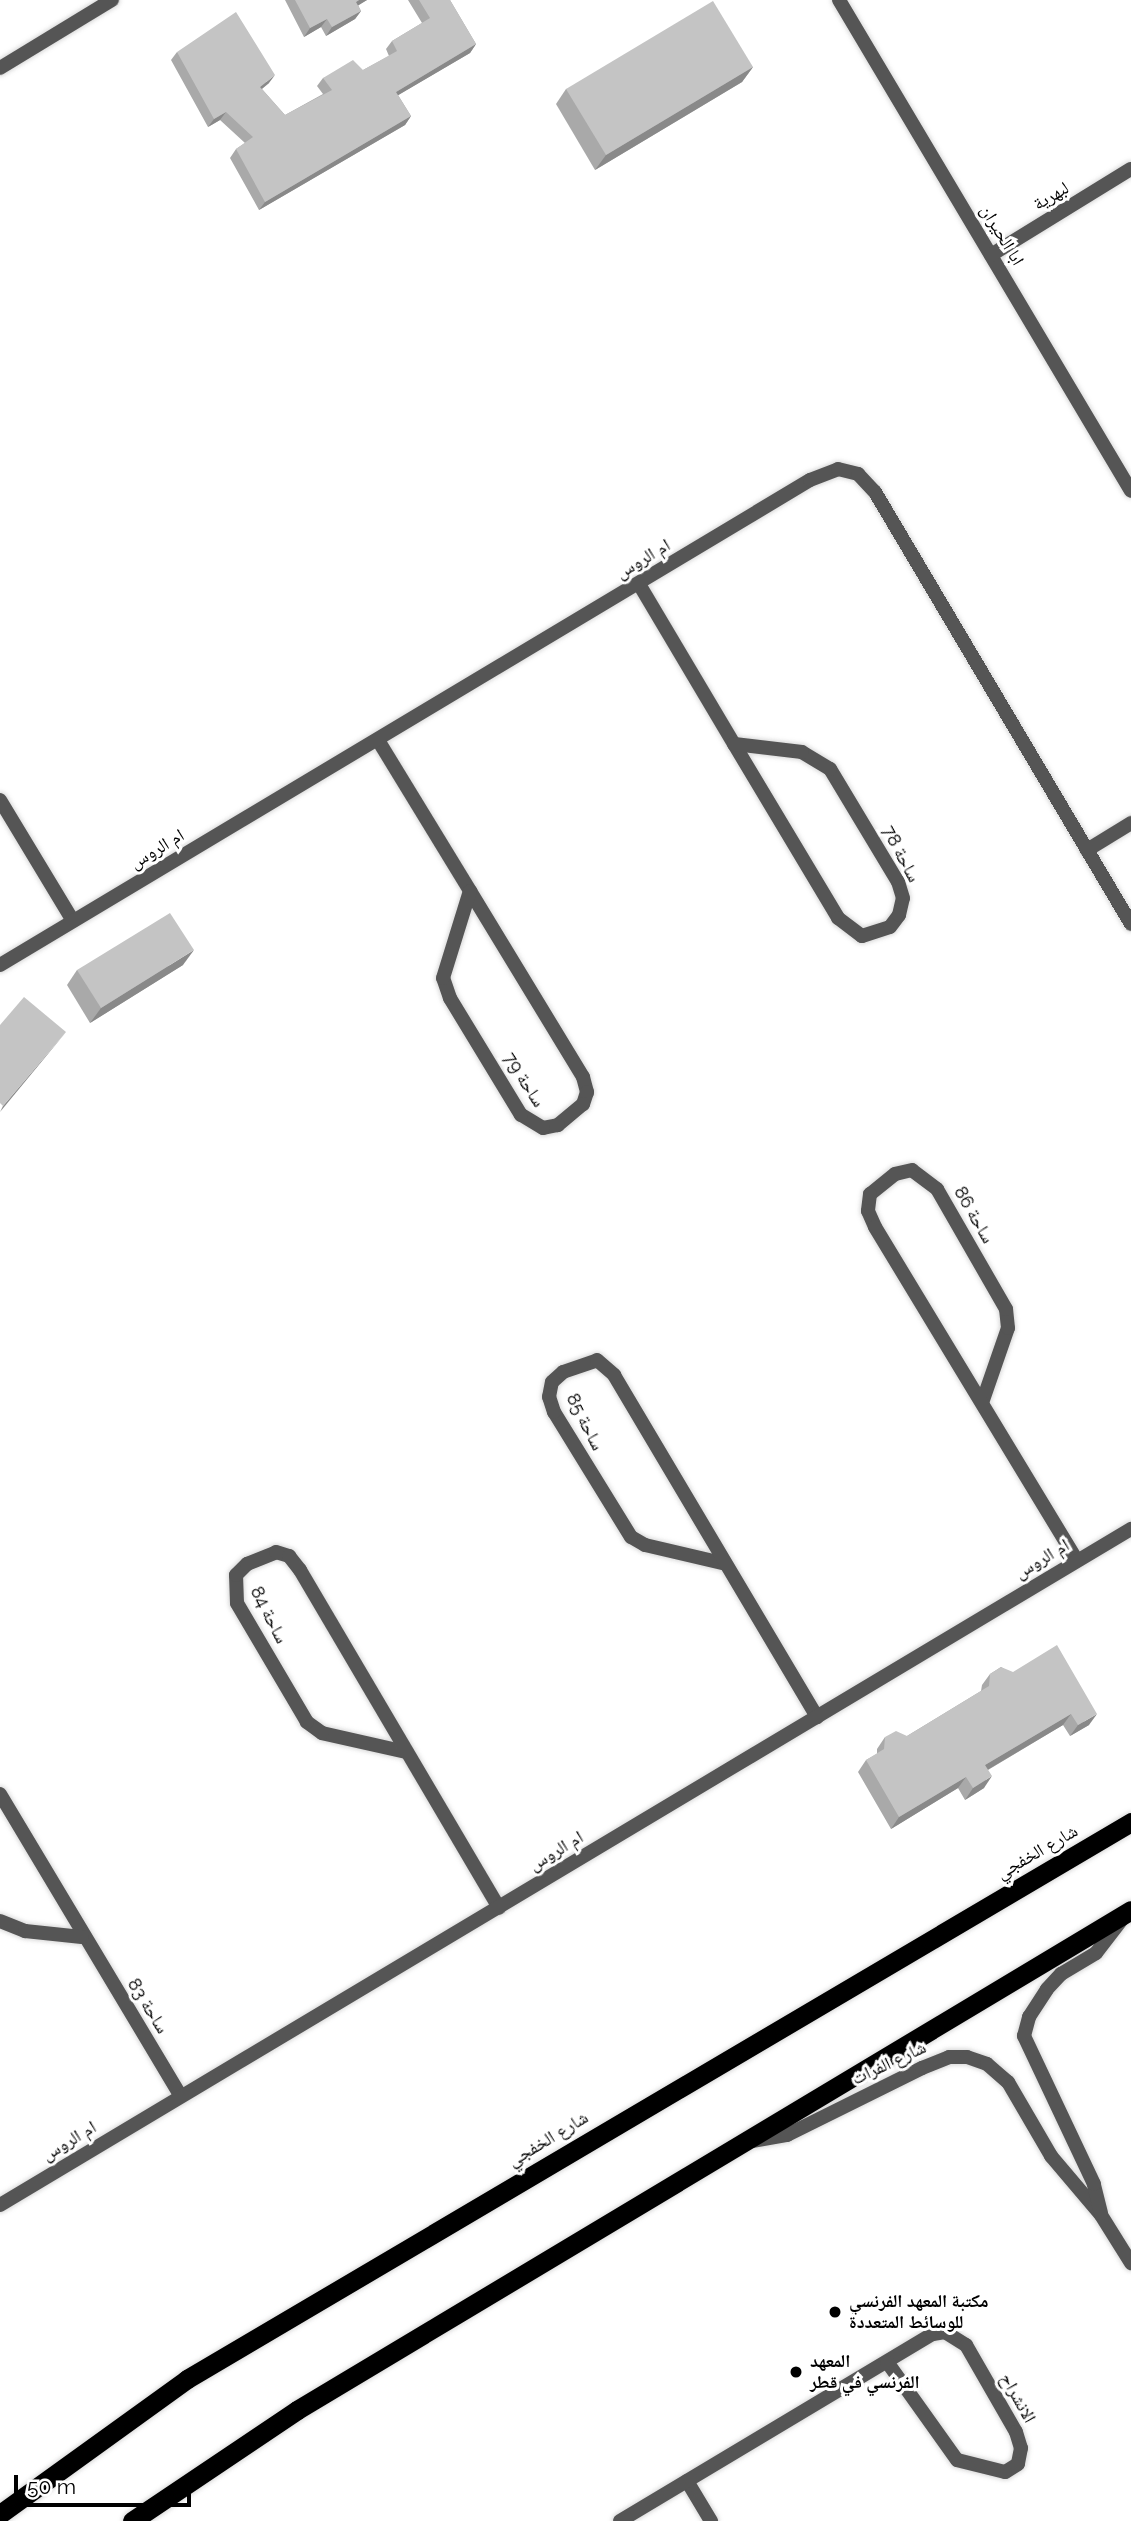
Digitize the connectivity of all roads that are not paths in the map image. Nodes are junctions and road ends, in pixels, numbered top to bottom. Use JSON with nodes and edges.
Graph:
{"nodes":[{"id":1,"x":112,"y":0,"type":"edge"},
{"id":2,"x":839,"y":0,"type":"edge"},
{"id":3,"x":0,"y":68,"type":"edge"},
{"id":4,"x":1131,"y":169,"type":"edge"},
{"id":5,"x":991,"y":255,"type":"junction"},
{"id":6,"x":1131,"y":491,"type":"edge"},
{"id":7,"x":639,"y":584,"type":"junction"},
{"id":8,"x":378,"y":740,"type":"junction"},
{"id":9,"x":734,"y":744,"type":"junction"},
{"id":10,"x":0,"y":800,"type":"edge"},
{"id":11,"x":1131,"y":823,"type":"edge"},
{"id":12,"x":1087,"y":850,"type":"junction"},
{"id":13,"x":470,"y":891,"type":"junction"},
{"id":14,"x":73,"y":921,"type":"junction"},
{"id":15,"x":1131,"y":924,"type":"edge"},
{"id":16,"x":0,"y":965,"type":"edge"},
{"id":17,"x":983,"y":1400,"type":"junction"},
{"id":18,"x":1131,"y":1529,"type":"edge"},
{"id":19,"x":1077,"y":1561,"type":"junction"},
{"id":20,"x":722,"y":1563,"type":"junction"},
{"id":21,"x":817,"y":1717,"type":"junction"},
{"id":22,"x":406,"y":1752,"type":"junction"},
{"id":23,"x":0,"y":1794,"type":"edge"},
{"id":24,"x":1131,"y":1822,"type":"edge"},
{"id":25,"x":499,"y":1908,"type":"junction"},
{"id":26,"x":1129,"y":1911,"type":"edge"},
{"id":27,"x":0,"y":1921,"type":"edge"},
{"id":28,"x":82,"y":1937,"type":"junction"},
{"id":29,"x":181,"y":2096,"type":"junction"},
{"id":30,"x":750,"y":2141,"type":"junction"},
{"id":31,"x":0,"y":2205,"type":"edge"},
{"id":32,"x":1101,"y":2215,"type":"junction"},
{"id":33,"x":1129,"y":2256,"type":"edge"},
{"id":34,"x":887,"y":2362,"type":"junction"},
{"id":35,"x":687,"y":2481,"type":"junction"},
{"id":36,"x":0,"y":2514,"type":"edge"},
{"id":37,"x":132,"y":2521,"type":"edge"},
{"id":38,"x":620,"y":2521,"type":"edge"},
{"id":39,"x":711,"y":2521,"type":"edge"}],
"edges":[{"from":1,"to":3,"type":"street"},
{"from":2,"to":5,"type":"street","name":"ابا الحيران"},
{"from":4,"to":5,"type":"street","name":"لبهرية"},
{"from":5,"to":6,"type":"street","name":"ابا الحيران"},
{"from":7,"to":8,"type":"street","name":"ام الروس"},
{"from":7,"to":9,"type":"street","name":"ساحة 78"},
{"from":7,"to":12,"type":"street","name":"ام الروس"},
{"from":8,"to":13,"type":"street","name":"ساحة 79"},
{"from":8,"to":14,"type":"street","name":"ام الروس"},
{"from":9,"to":9,"type":"street","name":"ساحة 78"},
{"from":10,"to":14,"type":"street"},
{"from":11,"to":12,"type":"street"},
{"from":12,"to":15,"type":"street","name":"ام الروس"},
{"from":13,"to":13,"type":"street","name":"ساحة 79"},
{"from":14,"to":16,"type":"street","name":"ام الروس"},
{"from":17,"to":17,"type":"street","name":"ساحة 86"},
{"from":17,"to":19,"type":"street","name":"ساحة 86"},
{"from":18,"to":19,"type":"street","name":"ام الروس"},
{"from":19,"to":21,"type":"street","name":"ام الروس"},
{"from":20,"to":20,"type":"street","name":"ساحة 85"},
{"from":20,"to":21,"type":"street","name":"ساحة 85"},
{"from":21,"to":25,"type":"street","name":"ام الروس"},
{"from":22,"to":22,"type":"street","name":"ساحة 84"},
{"from":22,"to":25,"type":"street","name":"ساحة 84"},
{"from":23,"to":28,"type":"street","name":"ساحة 83"},
{"from":24,"to":36,"type":"highway","name":"شارع الخفجي"},
{"from":25,"to":29,"type":"street","name":"ام الروس"},
{"from":26,"to":30,"type":"highway"},
{"from":26,"to":32,"type":"street","name":"شارع الفرات"},
{"from":27,"to":28,"type":"street"},
{"from":28,"to":29,"type":"street","name":"ساحة 83"},
{"from":29,"to":31,"type":"street","name":"ام الروس"},
{"from":30,"to":32,"type":"street","name":"شارع الفرات"},
{"from":30,"to":37,"type":"highway"},
{"from":32,"to":33,"type":"street","name":"شارع الفرات"},
{"from":34,"to":34,"type":"street","name":"الانشراح"},
{"from":34,"to":35,"type":"street","name":"الانشراح"},
{"from":35,"to":38,"type":"street","name":"الانشراح"},
{"from":35,"to":39,"type":"street"}]}
